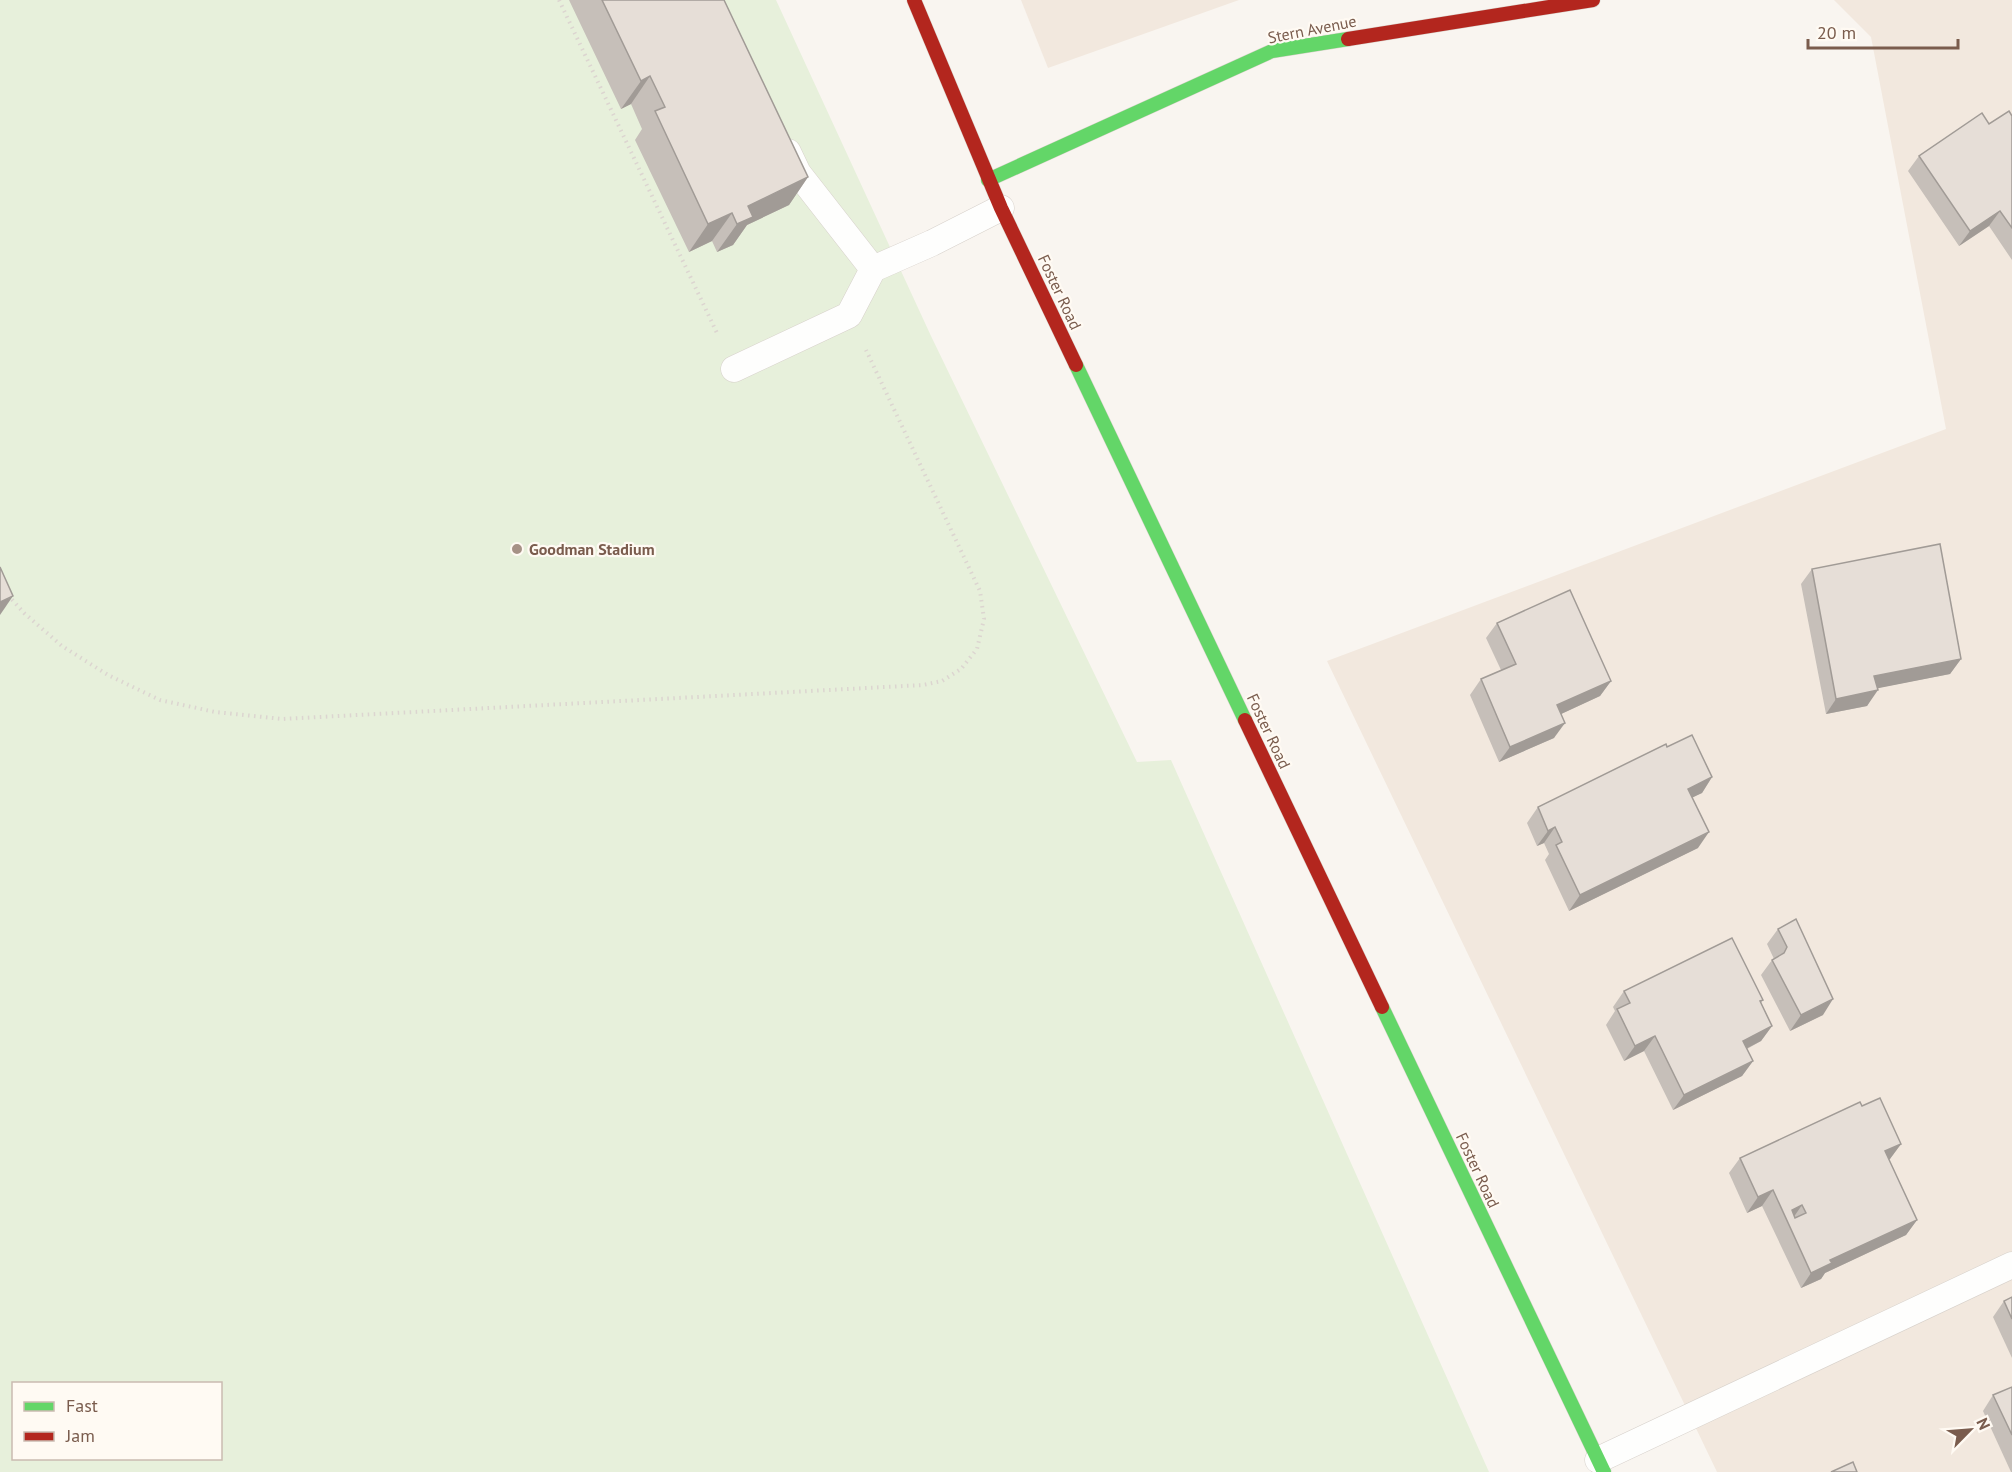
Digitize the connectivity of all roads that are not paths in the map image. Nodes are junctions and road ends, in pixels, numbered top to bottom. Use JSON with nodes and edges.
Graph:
{"nodes":[{"id":1,"x":914,"y":0,"type":"edge"},
{"id":2,"x":1593,"y":0,"type":"edge"},
{"id":3,"x":778,"y":130,"type":"edge"},
{"id":4,"x":988,"y":180,"type":"junction"},
{"id":5,"x":1001,"y":208,"type":"junction"},
{"id":6,"x":873,"y":269,"type":"junction"},
{"id":7,"x":734,"y":369,"type":"road end"},
{"id":8,"x":2012,"y":1266,"type":"edge"},
{"id":9,"x":1601,"y":1466,"type":"edge"}],
"edges":[{"from":1,"to":4,"type":"street","name":"Foster Road"},
{"from":2,"to":4,"type":"street","name":"Stern Avenue"},
{"from":3,"to":6,"type":"lane"},
{"from":4,"to":5,"type":"street","name":"Foster Road"},
{"from":5,"to":6,"type":"lane"},
{"from":5,"to":9,"type":"street","name":"Foster Road"},
{"from":6,"to":7,"type":"lane"},
{"from":8,"to":9,"type":"lane"}]}
